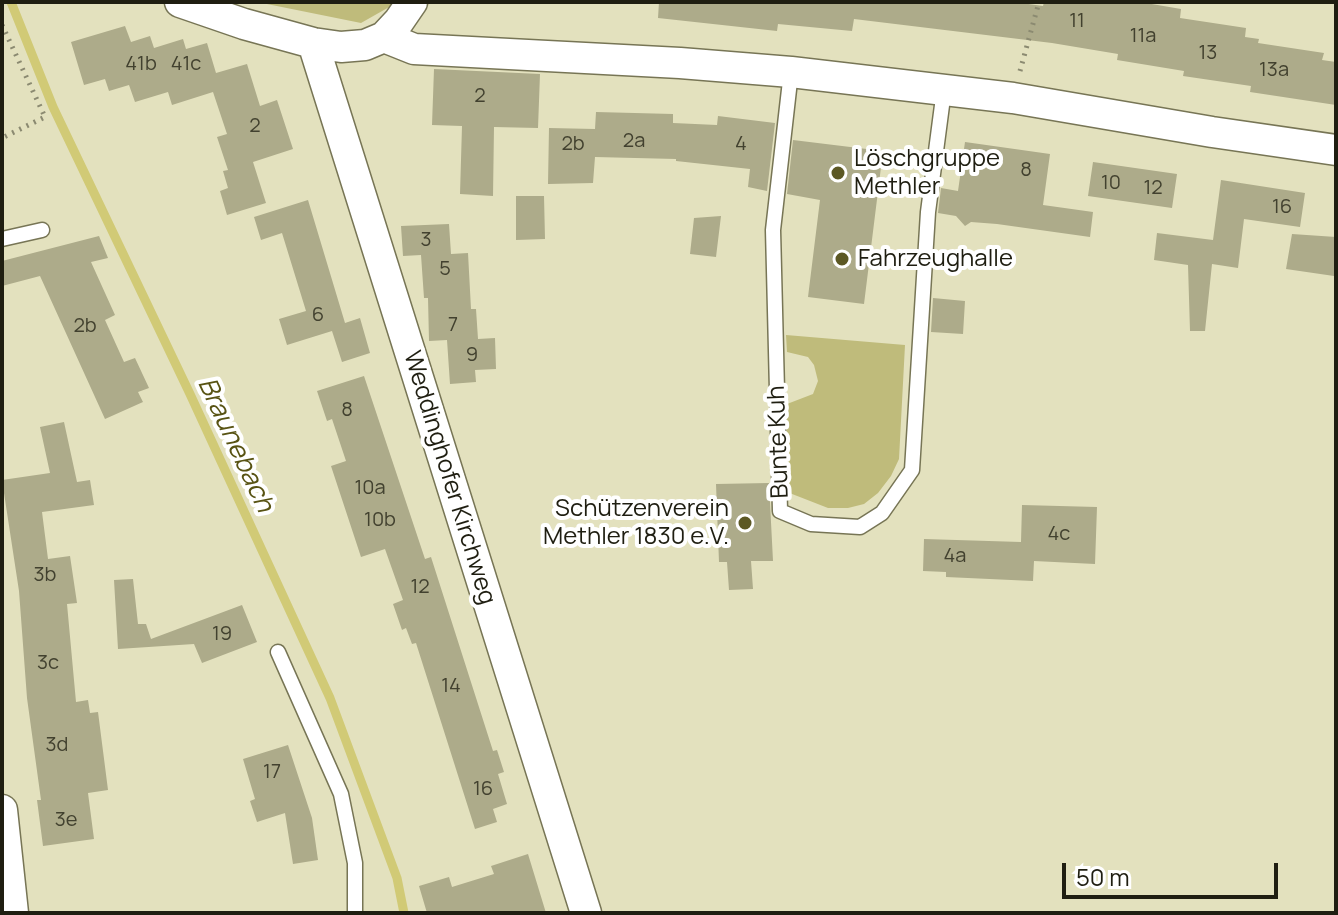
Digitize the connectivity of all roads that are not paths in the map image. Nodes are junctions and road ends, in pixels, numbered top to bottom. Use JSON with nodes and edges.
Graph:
{"nodes":[{"id":1,"x":180,"y":2,"type":"edge"},
{"id":2,"x":412,"y":2,"type":"edge"},
{"id":3,"x":384,"y":37,"type":"junction"},
{"id":4,"x":313,"y":43,"type":"junction"},
{"id":5,"x":791,"y":72,"type":"junction"},
{"id":6,"x":944,"y":90,"type":"junction"},
{"id":7,"x":1336,"y":150,"type":"edge"},
{"id":8,"x":42,"y":230,"type":"dead end"},
{"id":9,"x":2,"y":239,"type":"edge"},
{"id":10,"x":278,"y":652,"type":"dead end"},
{"id":11,"x":2,"y":810,"type":"edge"},
{"id":12,"x":13,"y":913,"type":"edge"},
{"id":13,"x":355,"y":913,"type":"edge"},
{"id":14,"x":586,"y":913,"type":"edge"}],
"edges":[{"from":1,"to":4,"type":"street"},
{"from":2,"to":3,"type":"street"},
{"from":3,"to":4,"type":"street"},
{"from":3,"to":5,"type":"street"},
{"from":4,"to":14,"type":"street","name":"Weddinghofer Kirchweg"},
{"from":5,"to":6,"type":"street"},
{"from":5,"to":6,"type":"lane","name":"Bunte Kuh"},
{"from":6,"to":7,"type":"street"},
{"from":8,"to":9,"type":"lane"},
{"from":10,"to":13,"type":"lane"},
{"from":11,"to":12,"type":"street"}]}
